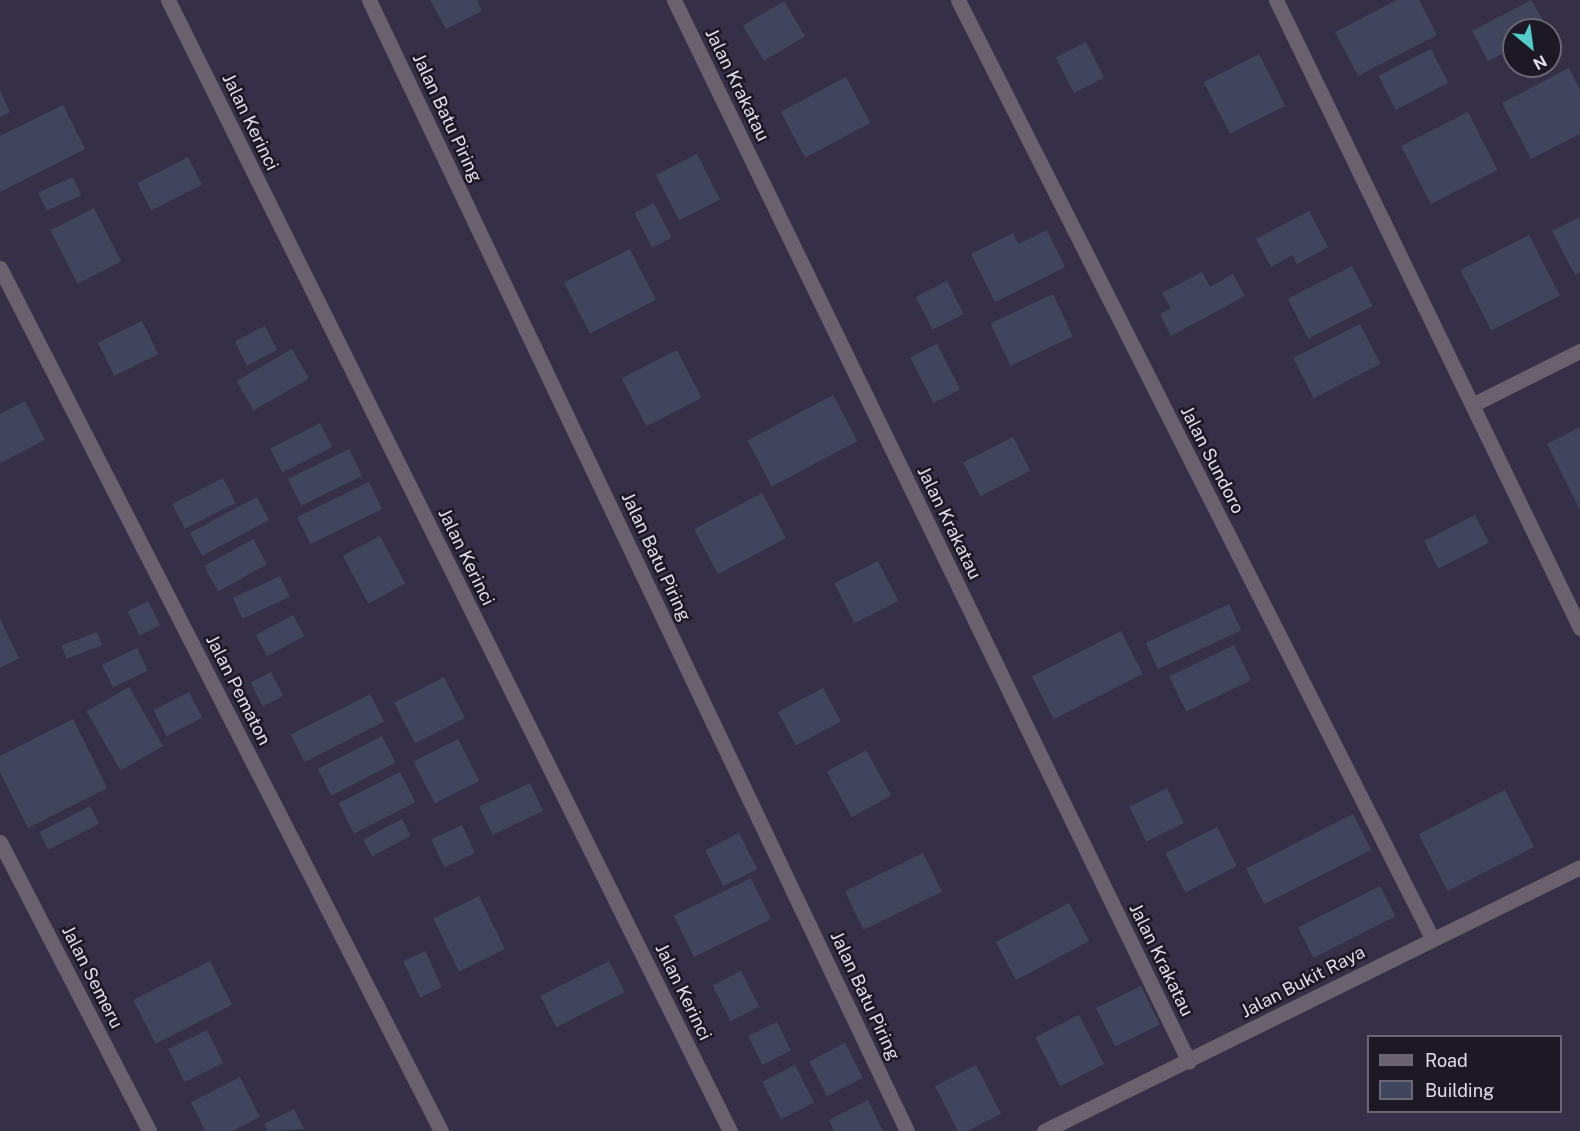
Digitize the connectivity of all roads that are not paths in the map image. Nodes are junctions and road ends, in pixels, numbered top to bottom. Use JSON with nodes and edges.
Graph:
{"nodes":[{"id":1,"x":168,"y":0,"type":"edge"},
{"id":2,"x":369,"y":0,"type":"edge"},
{"id":3,"x":674,"y":0,"type":"edge"},
{"id":4,"x":958,"y":0,"type":"edge"},
{"id":5,"x":1276,"y":0,"type":"edge"},
{"id":6,"x":0,"y":268,"type":"edge"},
{"id":7,"x":1580,"y":351,"type":"edge"},
{"id":8,"x":1474,"y":404,"type":"junction"},
{"id":9,"x":1580,"y":628,"type":"edge"},
{"id":10,"x":0,"y":842,"type":"edge"},
{"id":11,"x":1580,"y":867,"type":"edge"},
{"id":12,"x":1432,"y":938,"type":"junction"},
{"id":13,"x":1189,"y":1062,"type":"junction"},
{"id":14,"x":149,"y":1131,"type":"edge"},
{"id":15,"x":441,"y":1131,"type":"edge"},
{"id":16,"x":730,"y":1131,"type":"edge"},
{"id":17,"x":907,"y":1131,"type":"edge"},
{"id":18,"x":1044,"y":1131,"type":"edge"}],
"edges":[{"from":1,"to":16,"type":"street","name":"Jalan Kerinci"},
{"from":2,"to":17,"type":"street","name":"Jalan Batu Piring"},
{"from":3,"to":13,"type":"street","name":"Jalan Krakatau"},
{"from":4,"to":12,"type":"street","name":"Jalan Sundoro"},
{"from":5,"to":8,"type":"street"},
{"from":6,"to":15,"type":"street","name":"Jalan Pematon"},
{"from":7,"to":8,"type":"street"},
{"from":8,"to":9,"type":"street"},
{"from":10,"to":14,"type":"street","name":"Jalan Semeru"},
{"from":11,"to":12,"type":"street","name":"Jalan Bukit Raya"},
{"from":12,"to":13,"type":"street","name":"Jalan Bukit Raya"},
{"from":13,"to":18,"type":"street","name":"Jalan Bukit Raya"}]}
